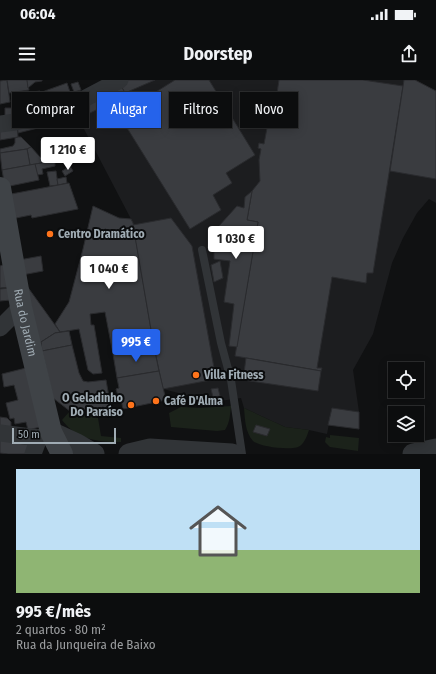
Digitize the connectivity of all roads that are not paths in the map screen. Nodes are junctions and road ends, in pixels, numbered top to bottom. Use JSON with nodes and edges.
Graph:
{"nodes":[{"id":1,"x":120,"y":80,"type":"edge"},
{"id":2,"x":0,"y":124,"type":"edge"},
{"id":3,"x":0,"y":188,"type":"edge"},
{"id":4,"x":202,"y":250,"type":"dead end"},
{"id":5,"x":21,"y":307,"type":"junction"},
{"id":6,"x":0,"y":328,"type":"edge"},
{"id":7,"x":0,"y":432,"type":"edge"},
{"id":8,"x":45,"y":435,"type":"junction"},
{"id":9,"x":436,"y":449,"type":"edge"},
{"id":10,"x":33,"y":454,"type":"edge"},
{"id":11,"x":62,"y":454,"type":"edge"},
{"id":12,"x":94,"y":454,"type":"edge"},
{"id":13,"x":129,"y":454,"type":"edge"},
{"id":14,"x":232,"y":454,"type":"edge"},
{"id":15,"x":242,"y":454,"type":"edge"},
{"id":16,"x":413,"y":454,"type":"edge"}],
"edges":[{"from":1,"to":2,"type":"street"},
{"from":3,"to":5,"type":"main road","name":"Rua do Jardim"},
{"from":4,"to":15,"type":"lane"},
{"from":5,"to":6,"type":"street"},
{"from":5,"to":8,"type":"main road","name":"Rua do Jardim"},
{"from":7,"to":8,"type":"street"},
{"from":8,"to":10,"type":"street"},
{"from":8,"to":11,"type":"main road","name":"Rua do Jardim"},
{"from":8,"to":12,"type":"street"},
{"from":9,"to":16,"type":"street"},
{"from":13,"to":14,"type":"street"}]}
